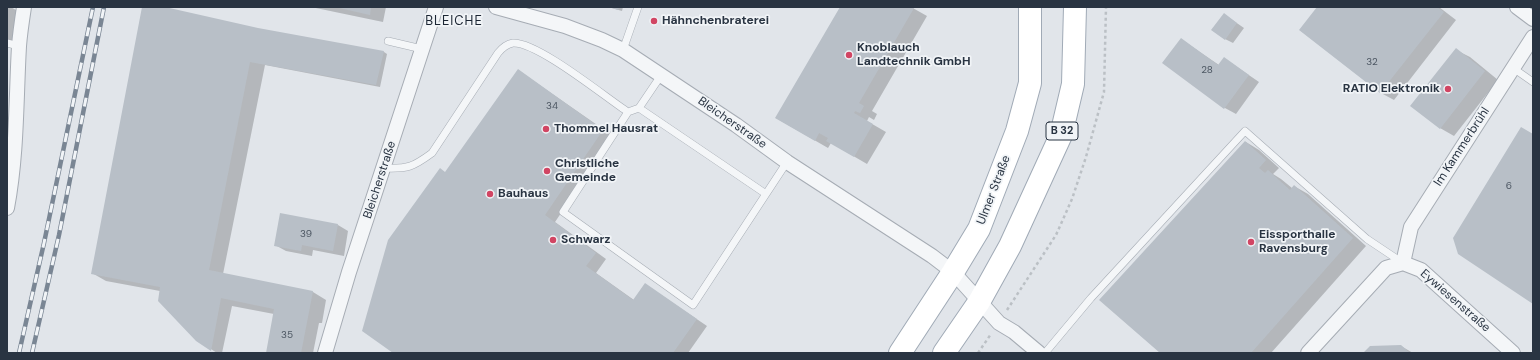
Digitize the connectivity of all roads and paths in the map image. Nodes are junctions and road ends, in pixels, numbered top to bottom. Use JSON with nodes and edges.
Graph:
{"nodes":[{"id":1,"x":24,"y":7,"type":"edge"},
{"id":2,"x":436,"y":7,"type":"edge"},
{"id":3,"x":496,"y":7,"type":"edge"},
{"id":4,"x":638,"y":7,"type":"edge"},
{"id":5,"x":1030,"y":7,"type":"edge"},
{"id":6,"x":1075,"y":7,"type":"edge"},
{"id":7,"x":1106,"y":7,"type":"edge"},
{"id":8,"x":1517,"y":7,"type":"edge"},
{"id":9,"x":1533,"y":19,"type":"edge"},
{"id":10,"x":1533,"y":37,"type":"edge"},
{"id":11,"x":388,"y":41,"type":"dead end"},
{"id":12,"x":13,"y":44,"type":"edge"},
{"id":13,"x":422,"y":49,"type":"junction"},
{"id":14,"x":623,"y":50,"type":"junction"},
{"id":15,"x":1513,"y":68,"type":"junction"},
{"id":16,"x":662,"y":74,"type":"junction"},
{"id":17,"x":1533,"y":82,"type":"edge"},
{"id":18,"x":13,"y":86,"type":"edge"},
{"id":19,"x":639,"y":108,"type":"junction"},
{"id":20,"x":628,"y":112,"type":"junction"},
{"id":21,"x":787,"y":162,"type":"junction"},
{"id":22,"x":384,"y":168,"type":"junction"},
{"id":23,"x":766,"y":194,"type":"junction"},
{"id":24,"x":7,"y":208,"type":"edge"},
{"id":25,"x":1403,"y":263,"type":"junction"},
{"id":26,"x":953,"y":272,"type":"junction"},
{"id":27,"x":979,"y":302,"type":"junction"},
{"id":28,"x":999,"y":323,"type":"junction"},
{"id":29,"x":325,"y":353,"type":"edge"},
{"id":30,"x":900,"y":353,"type":"edge"},
{"id":31,"x":944,"y":353,"type":"edge"},
{"id":32,"x":978,"y":353,"type":"edge"},
{"id":33,"x":1039,"y":353,"type":"edge"},
{"id":34,"x":1045,"y":353,"type":"edge"},
{"id":35,"x":1308,"y":353,"type":"edge"},
{"id":36,"x":1513,"y":353,"type":"edge"}],
"edges":[{"from":1,"to":12,"type":"street"},
{"from":2,"to":13,"type":"street","name":"Bleicherstraße"},
{"from":3,"to":14,"type":"street","name":"Bleicherstraße"},
{"from":4,"to":14,"type":"lane"},
{"from":5,"to":26,"type":"main road","name":"Ulmer Straße"},
{"from":6,"to":27,"type":"main road","number":"B 32"},
{"from":7,"to":28,"type":"path"},
{"from":8,"to":9,"type":"street"},
{"from":10,"to":15,"type":"street","name":"Im Kammerbrühl"},
{"from":11,"to":13,"type":"lane"},
{"from":12,"to":18,"type":"street"},
{"from":13,"to":22,"type":"street","name":"Bleicherstraße"},
{"from":14,"to":16,"type":"street","name":"Bleicherstraße"},
{"from":15,"to":17,"type":"lane"},
{"from":15,"to":25,"type":"street","name":"Im Kammerbrühl"},
{"from":16,"to":19,"type":"lane"},
{"from":16,"to":21,"type":"street","name":"Bleicherstraße"},
{"from":18,"to":24,"type":"street"},
{"from":19,"to":20,"type":"lane"},
{"from":19,"to":23,"type":"lane"},
{"from":20,"to":22,"type":"lane"},
{"from":20,"to":23,"type":"lane"},
{"from":21,"to":23,"type":"lane"},
{"from":21,"to":26,"type":"street","name":"Bleicherstraße"},
{"from":22,"to":29,"type":"street","name":"Bleicherstraße"},
{"from":25,"to":34,"type":"lane"},
{"from":25,"to":35,"type":"street"},
{"from":25,"to":36,"type":"street","name":"Eywiesenstraße"},
{"from":26,"to":27,"type":"street","name":"Bleicherstraße"},
{"from":26,"to":30,"type":"main road","name":"Ulmer Straße"},
{"from":27,"to":28,"type":"street"},
{"from":27,"to":31,"type":"main road","number":"B 32"},
{"from":28,"to":32,"type":"path"},
{"from":28,"to":33,"type":"street"}]}
